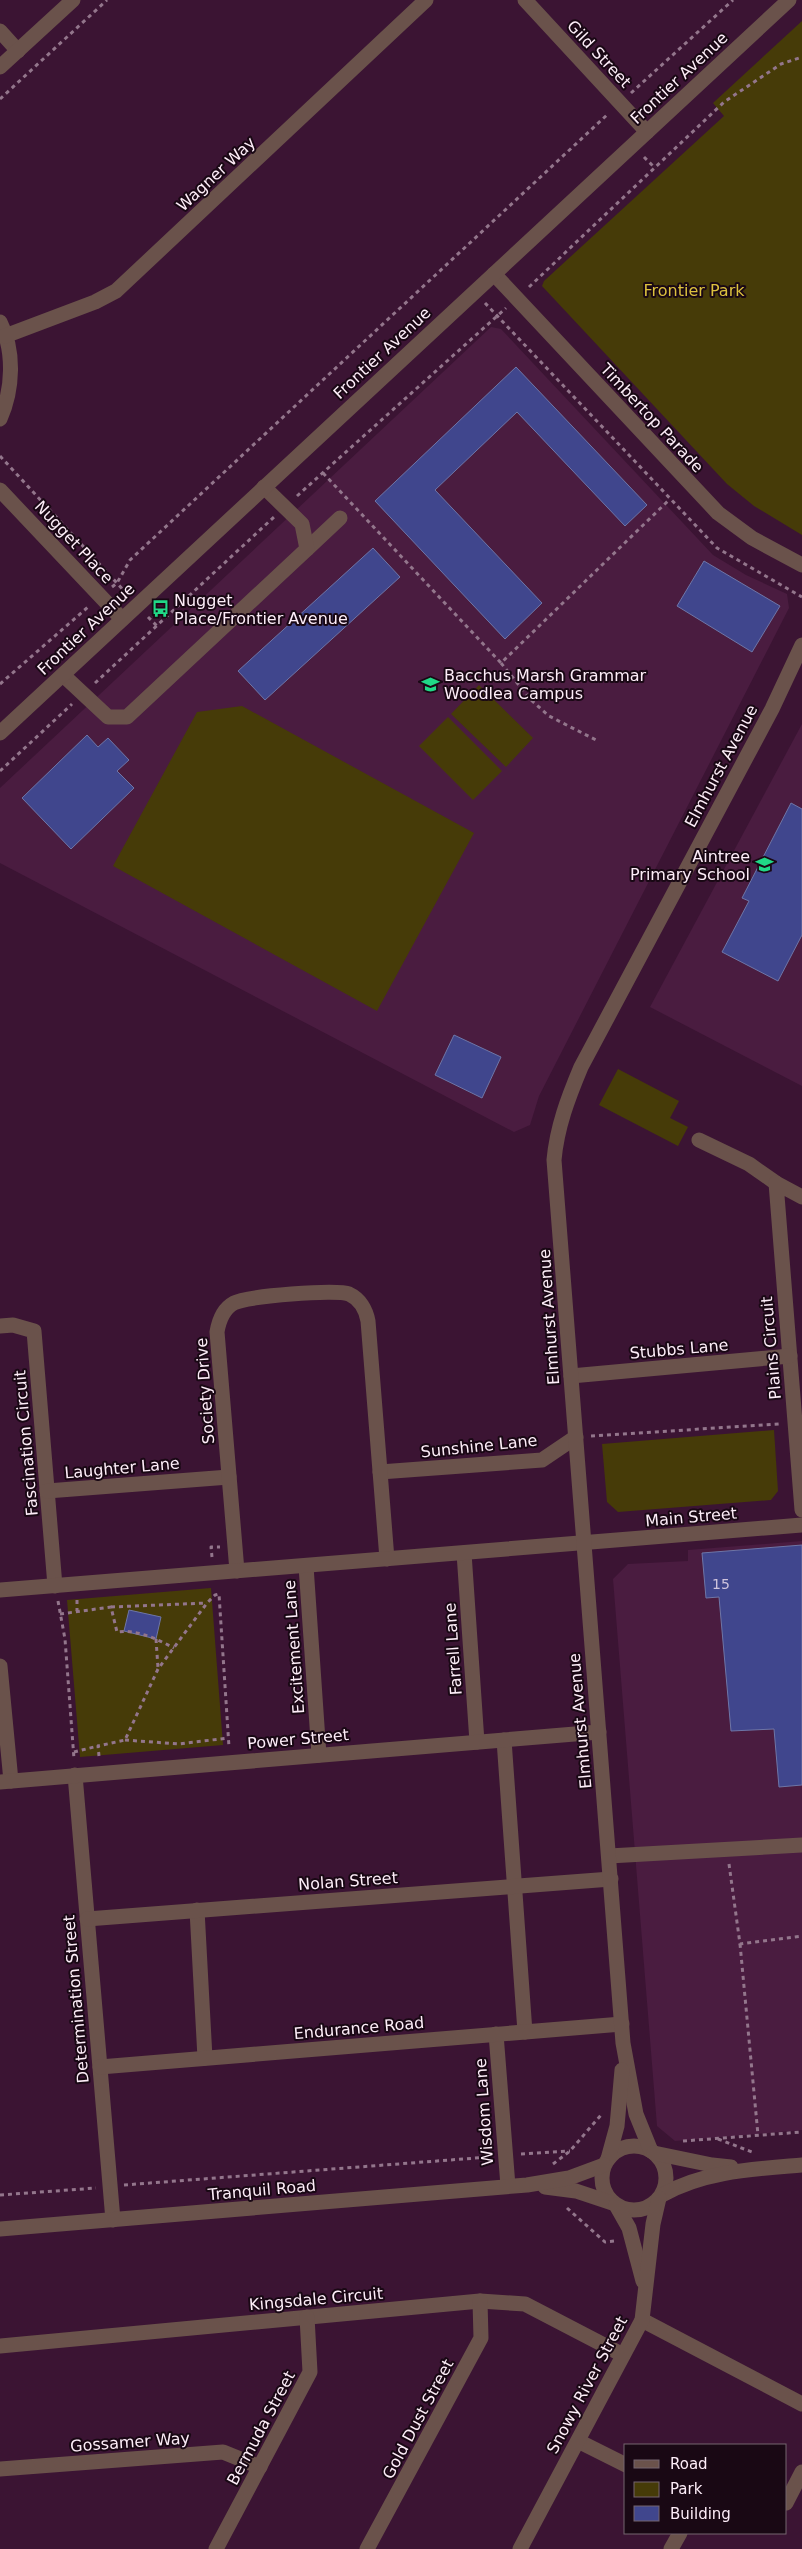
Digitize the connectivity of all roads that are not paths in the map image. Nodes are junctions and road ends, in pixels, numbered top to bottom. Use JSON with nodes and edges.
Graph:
{"nodes":[{"id":1,"x":73,"y":0,"type":"edge"},
{"id":2,"x":426,"y":0,"type":"edge"},
{"id":3,"x":525,"y":0,"type":"edge"},
{"id":4,"x":789,"y":0,"type":"edge"},
{"id":5,"x":0,"y":31,"type":"edge"},
{"id":6,"x":18,"y":51,"type":"junction"},
{"id":7,"x":0,"y":67,"type":"edge"},
{"id":8,"x":647,"y":132,"type":"junction"},
{"id":9,"x":494,"y":274,"type":"junction"},
{"id":10,"x":3,"y":329,"type":"edge"},
{"id":11,"x":0,"y":419,"type":"edge"},
{"id":12,"x":264,"y":487,"type":"junction"},
{"id":13,"x":0,"y":490,"type":"edge"},
{"id":14,"x":340,"y":518,"type":"dead end"},
{"id":15,"x":307,"y":549,"type":"junction"},
{"id":16,"x":802,"y":565,"type":"edge"},
{"id":17,"x":122,"y":619,"type":"junction"},
{"id":18,"x":802,"y":645,"type":"edge"},
{"id":19,"x":62,"y":674,"type":"junction"},
{"id":20,"x":0,"y":733,"type":"edge"},
{"id":21,"x":699,"y":1140,"type":"dead end"},
{"id":22,"x":776,"y":1183,"type":"junction"},
{"id":23,"x":802,"y":1197,"type":"edge"},
{"id":24,"x":0,"y":1326,"type":"edge"},
{"id":25,"x":790,"y":1356,"type":"junction"},
{"id":26,"x":571,"y":1376,"type":"junction"},
{"id":27,"x":798,"y":1423,"type":"edge"},
{"id":28,"x":576,"y":1438,"type":"junction"},
{"id":29,"x":380,"y":1472,"type":"junction"},
{"id":30,"x":229,"y":1476,"type":"junction"},
{"id":31,"x":47,"y":1491,"type":"junction"},
{"id":32,"x":802,"y":1510,"type":"edge"},
{"id":33,"x":802,"y":1525,"type":"edge"},
{"id":34,"x":584,"y":1543,"type":"junction"},
{"id":35,"x":464,"y":1553,"type":"junction"},
{"id":36,"x":387,"y":1559,"type":"junction"},
{"id":37,"x":306,"y":1566,"type":"junction"},
{"id":38,"x":237,"y":1571,"type":"junction"},
{"id":39,"x":55,"y":1586,"type":"junction"},
{"id":40,"x":0,"y":1590,"type":"edge"},
{"id":41,"x":0,"y":1666,"type":"edge"},
{"id":42,"x":599,"y":1732,"type":"junction"},
{"id":43,"x":504,"y":1740,"type":"junction"},
{"id":44,"x":477,"y":1742,"type":"junction"},
{"id":45,"x":319,"y":1755,"type":"junction"},
{"id":46,"x":75,"y":1776,"type":"junction"},
{"id":47,"x":5,"y":1781,"type":"edge"},
{"id":48,"x":802,"y":1845,"type":"edge"},
{"id":49,"x":609,"y":1856,"type":"junction"},
{"id":50,"x":610,"y":1879,"type":"junction"},
{"id":51,"x":514,"y":1886,"type":"junction"},
{"id":52,"x":197,"y":1910,"type":"junction"},
{"id":53,"x":87,"y":1919,"type":"junction"},
{"id":54,"x":622,"y":2024,"type":"junction"},
{"id":55,"x":525,"y":2032,"type":"junction"},
{"id":56,"x":496,"y":2034,"type":"junction"},
{"id":57,"x":624,"y":2044,"type":"junction"},
{"id":58,"x":206,"y":2058,"type":"junction"},
{"id":59,"x":100,"y":2067,"type":"junction"},
{"id":60,"x":652,"y":2152,"type":"junction"},
{"id":61,"x":606,"y":2162,"type":"junction"},
{"id":62,"x":802,"y":2165,"type":"edge"},
{"id":63,"x":756,"y":2168,"type":"junction"},
{"id":64,"x":528,"y":2185,"type":"junction"},
{"id":65,"x":508,"y":2186,"type":"junction"},
{"id":66,"x":660,"y":2196,"type":"junction"},
{"id":67,"x":615,"y":2204,"type":"junction"},
{"id":68,"x":113,"y":2220,"type":"junction"},
{"id":69,"x":0,"y":2229,"type":"edge"},
{"id":70,"x":645,"y":2287,"type":"junction"},
{"id":71,"x":480,"y":2301,"type":"junction"},
{"id":72,"x":307,"y":2317,"type":"junction"},
{"id":73,"x":642,"y":2320,"type":"junction"},
{"id":74,"x":0,"y":2346,"type":"edge"},
{"id":75,"x":624,"y":2354,"type":"junction"},
{"id":76,"x":802,"y":2404,"type":"edge"},
{"id":77,"x":578,"y":2442,"type":"junction"},
{"id":78,"x":624,"y":2464,"type":"edge"},
{"id":79,"x":260,"y":2467,"type":"junction"},
{"id":80,"x":0,"y":2468,"type":"edge"},
{"id":81,"x":802,"y":2472,"type":"edge"},
{"id":82,"x":787,"y":2501,"type":"edge"},
{"id":83,"x":680,"y":2534,"type":"edge"},
{"id":84,"x":216,"y":2549,"type":"edge"},
{"id":85,"x":367,"y":2549,"type":"edge"},
{"id":86,"x":520,"y":2549,"type":"edge"},
{"id":87,"x":672,"y":2549,"type":"edge"}],
"edges":[{"from":1,"to":6,"type":"street"},
{"from":2,"to":10,"type":"street","name":"Wagner Way"},
{"from":3,"to":8,"type":"street","name":"Gild Street"},
{"from":4,"to":8,"type":"street","name":"Frontier Avenue"},
{"from":5,"to":6,"type":"street"},
{"from":6,"to":7,"type":"street"},
{"from":8,"to":9,"type":"street","name":"Frontier Avenue"},
{"from":9,"to":12,"type":"street","name":"Frontier Avenue"},
{"from":9,"to":16,"type":"street","name":"Timbertop Parade"},
{"from":10,"to":11,"type":"street"},
{"from":12,"to":15,"type":"street"},
{"from":12,"to":17,"type":"street","name":"Frontier Avenue"},
{"from":13,"to":17,"type":"street","name":"Nugget Place"},
{"from":14,"to":15,"type":"street"},
{"from":15,"to":19,"type":"street"},
{"from":17,"to":19,"type":"street","name":"Frontier Avenue"},
{"from":18,"to":26,"type":"street","name":"Elmhurst Avenue"},
{"from":19,"to":20,"type":"street","name":"Frontier Avenue"},
{"from":21,"to":22,"type":"street"},
{"from":22,"to":23,"type":"street"},
{"from":22,"to":25,"type":"street","name":"Plains Circuit"},
{"from":24,"to":31,"type":"street","name":"Fascination Circuit"},
{"from":25,"to":26,"type":"street","name":"Stubbs Lane"},
{"from":25,"to":27,"type":"street","name":"Plains Circuit"},
{"from":26,"to":28,"type":"street","name":"Elmhurst Avenue"},
{"from":27,"to":32,"type":"street","name":"Plains Circuit"},
{"from":28,"to":29,"type":"street","name":"Sunshine Lane"},
{"from":28,"to":34,"type":"street","name":"Elmhurst Avenue"},
{"from":29,"to":30,"type":"street","name":"Society Drive"},
{"from":29,"to":36,"type":"street","name":"Society Drive"},
{"from":30,"to":31,"type":"street","name":"Laughter Lane"},
{"from":30,"to":38,"type":"street","name":"Society Drive"},
{"from":31,"to":39,"type":"street","name":"Fascination Circuit"},
{"from":33,"to":34,"type":"street","name":"Main Street"},
{"from":34,"to":35,"type":"street","name":"Main Street"},
{"from":34,"to":42,"type":"street","name":"Elmhurst Avenue"},
{"from":35,"to":36,"type":"street","name":"Main Street"},
{"from":35,"to":44,"type":"street","name":"Farrell Lane"},
{"from":36,"to":37,"type":"street","name":"Main Street"},
{"from":37,"to":38,"type":"street","name":"Main Street"},
{"from":37,"to":45,"type":"street","name":"Excitement Lane"},
{"from":38,"to":39,"type":"street","name":"Main Street"},
{"from":39,"to":40,"type":"street","name":"Main Street"},
{"from":41,"to":47,"type":"street"},
{"from":42,"to":43,"type":"street","name":"Power Street"},
{"from":42,"to":49,"type":"street","name":"Elmhurst Avenue"},
{"from":43,"to":44,"type":"street","name":"Power Street"},
{"from":43,"to":51,"type":"street"},
{"from":44,"to":45,"type":"street","name":"Power Street"},
{"from":45,"to":46,"type":"street","name":"Power Street"},
{"from":46,"to":47,"type":"street","name":"Power Street"},
{"from":46,"to":53,"type":"street","name":"Determination Street"},
{"from":48,"to":49,"type":"street"},
{"from":49,"to":50,"type":"street","name":"Elmhurst Avenue"},
{"from":50,"to":51,"type":"street","name":"Nolan Street"},
{"from":50,"to":54,"type":"street","name":"Elmhurst Avenue"},
{"from":51,"to":52,"type":"street","name":"Nolan Street"},
{"from":51,"to":55,"type":"street"},
{"from":52,"to":53,"type":"street","name":"Nolan Street"},
{"from":52,"to":58,"type":"street"},
{"from":53,"to":59,"type":"street","name":"Determination Street"},
{"from":54,"to":55,"type":"street","name":"Endurance Road"},
{"from":54,"to":57,"type":"street","name":"Elmhurst Avenue"},
{"from":55,"to":56,"type":"street","name":"Endurance Road"},
{"from":56,"to":58,"type":"street","name":"Endurance Road"},
{"from":56,"to":65,"type":"street","name":"Wisdom Lane"},
{"from":57,"to":60,"type":"street","name":"Elmhurst Avenue"},
{"from":57,"to":61,"type":"street","name":"Elmhurst Avenue"},
{"from":58,"to":59,"type":"street","name":"Endurance Road"},
{"from":59,"to":68,"type":"street","name":"Determination Street"},
{"from":60,"to":61,"type":"street"},
{"from":60,"to":63,"type":"street"},
{"from":60,"to":66,"type":"street"},
{"from":61,"to":64,"type":"street"},
{"from":61,"to":67,"type":"street"},
{"from":62,"to":63,"type":"street"},
{"from":63,"to":66,"type":"street"},
{"from":64,"to":65,"type":"street","name":"Tranquil Road"},
{"from":64,"to":67,"type":"street"},
{"from":65,"to":68,"type":"street","name":"Tranquil Road"},
{"from":66,"to":67,"type":"street"},
{"from":66,"to":70,"type":"street","name":"Snowy River Street"},
{"from":67,"to":70,"type":"street"},
{"from":68,"to":69,"type":"street","name":"Tranquil Road"},
{"from":70,"to":73,"type":"street","name":"Snowy River Street"},
{"from":71,"to":72,"type":"street","name":"Kingsdale Circuit"},
{"from":71,"to":75,"type":"street","name":"Kingsdale Circuit"},
{"from":71,"to":85,"type":"street","name":"Gold Dust Street"},
{"from":72,"to":74,"type":"street","name":"Kingsdale Circuit"},
{"from":72,"to":79,"type":"street","name":"Bermuda Street"},
{"from":73,"to":75,"type":"street","name":"Snowy River Street"},
{"from":73,"to":76,"type":"street"},
{"from":75,"to":77,"type":"street","name":"Snowy River Street"},
{"from":77,"to":78,"type":"street"},
{"from":77,"to":86,"type":"street","name":"Snowy River Street"},
{"from":79,"to":80,"type":"street","name":"Gossamer Way"},
{"from":79,"to":84,"type":"street","name":"Bermuda Street"},
{"from":81,"to":82,"type":"street"},
{"from":83,"to":87,"type":"street"}]}
